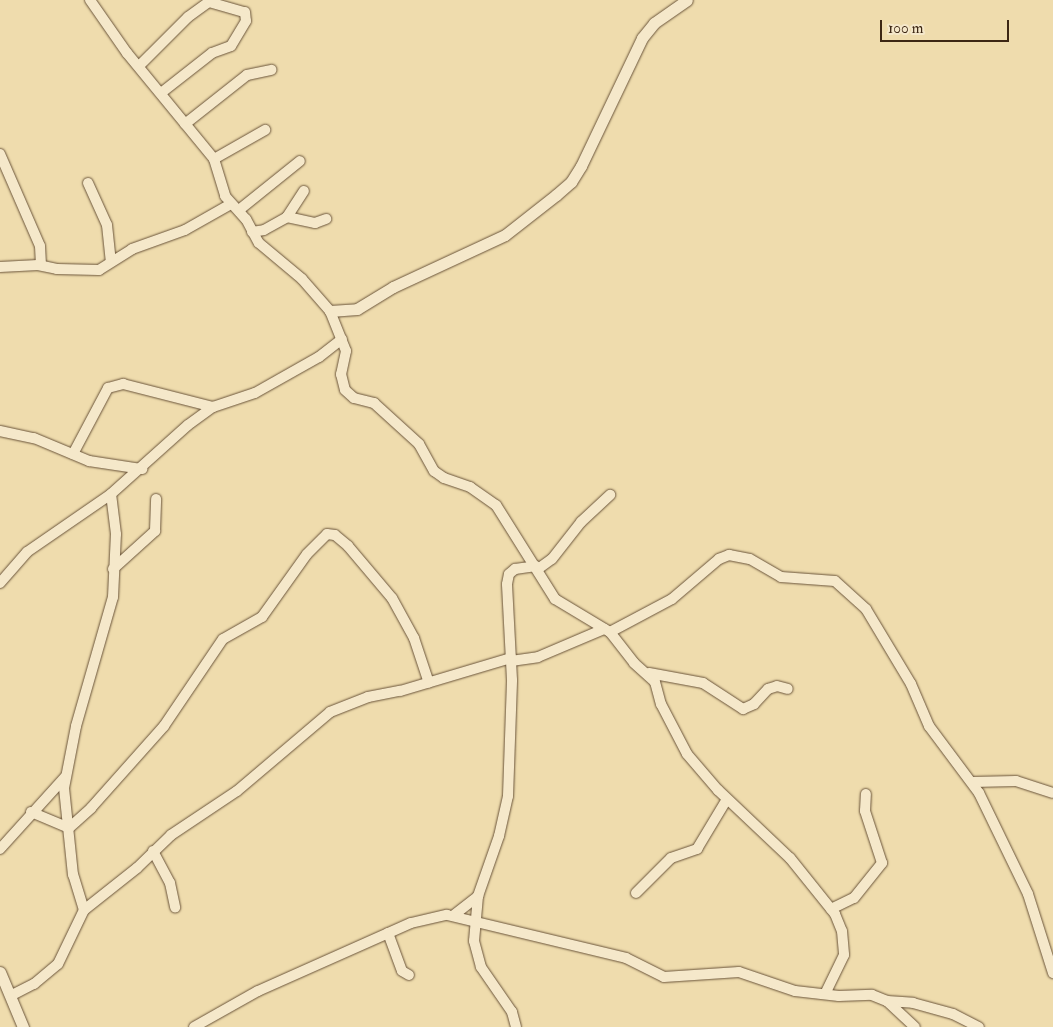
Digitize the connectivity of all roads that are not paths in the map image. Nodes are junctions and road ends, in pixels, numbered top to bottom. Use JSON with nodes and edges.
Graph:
{"nodes":[{"id":1,"x":90,"y":0,"type":"edge"},
{"id":2,"x":687,"y":0,"type":"edge"},
{"id":3,"x":139,"y":66,"type":"junction"},
{"id":4,"x":271,"y":70,"type":"dead end"},
{"id":5,"x":161,"y":93,"type":"junction"},
{"id":6,"x":186,"y":124,"type":"junction"},
{"id":7,"x":265,"y":130,"type":"dead end"},
{"id":8,"x":0,"y":154,"type":"edge"},
{"id":9,"x":214,"y":159,"type":"junction"},
{"id":10,"x":300,"y":161,"type":"dead end"},
{"id":11,"x":88,"y":184,"type":"dead end"},
{"id":12,"x":304,"y":191,"type":"dead end"},
{"id":13,"x":230,"y":204,"type":"junction"},
{"id":14,"x":239,"y":210,"type":"junction"},
{"id":15,"x":287,"y":217,"type":"junction"},
{"id":16,"x":326,"y":219,"type":"dead end"},
{"id":17,"x":252,"y":232,"type":"junction"},
{"id":18,"x":111,"y":261,"type":"junction"},
{"id":19,"x":41,"y":265,"type":"junction"},
{"id":20,"x":0,"y":267,"type":"edge"},
{"id":21,"x":330,"y":312,"type":"junction"},
{"id":22,"x":342,"y":339,"type":"junction"},
{"id":23,"x":213,"y":407,"type":"junction"},
{"id":24,"x":0,"y":431,"type":"edge"},
{"id":25,"x":73,"y":454,"type":"junction"},
{"id":26,"x":142,"y":469,"type":"junction"},
{"id":27,"x":111,"y":494,"type":"junction"},
{"id":28,"x":610,"y":495,"type":"dead end"},
{"id":29,"x":156,"y":498,"type":"dead end"},
{"id":30,"x":537,"y":567,"type":"junction"},
{"id":31,"x":114,"y":569,"type":"junction"},
{"id":32,"x":0,"y":583,"type":"edge"},
{"id":33,"x":607,"y":631,"type":"junction"},
{"id":34,"x":511,"y":660,"type":"junction"},
{"id":35,"x":649,"y":673,"type":"junction"},
{"id":36,"x":429,"y":683,"type":"junction"},
{"id":37,"x":788,"y":689,"type":"dead end"},
{"id":38,"x":65,"y":777,"type":"junction"},
{"id":39,"x":973,"y":782,"type":"junction"},
{"id":40,"x":1052,"y":793,"type":"edge"},
{"id":41,"x":866,"y":794,"type":"dead end"},
{"id":42,"x":727,"y":799,"type":"junction"},
{"id":43,"x":31,"y":812,"type":"junction"},
{"id":44,"x":69,"y":828,"type":"junction"},
{"id":45,"x":0,"y":849,"type":"edge"},
{"id":46,"x":153,"y":850,"type":"junction"},
{"id":47,"x":636,"y":893,"type":"dead end"},
{"id":48,"x":478,"y":896,"type":"junction"},
{"id":49,"x":175,"y":907,"type":"dead end"},
{"id":50,"x":831,"y":909,"type":"junction"},
{"id":51,"x":84,"y":910,"type":"junction"},
{"id":52,"x":454,"y":915,"type":"junction"},
{"id":53,"x":475,"y":924,"type":"junction"},
{"id":54,"x":388,"y":933,"type":"junction"},
{"id":55,"x":0,"y":972,"type":"edge"},
{"id":56,"x":1053,"y":974,"type":"edge"},
{"id":57,"x":409,"y":975,"type":"dead end"},
{"id":58,"x":826,"y":992,"type":"junction"},
{"id":59,"x":12,"y":995,"type":"junction"},
{"id":60,"x":887,"y":1002,"type":"junction"},
{"id":61,"x":23,"y":1027,"type":"edge"},
{"id":62,"x":194,"y":1027,"type":"edge"},
{"id":63,"x":516,"y":1027,"type":"edge"},
{"id":64,"x":915,"y":1027,"type":"edge"},
{"id":65,"x":980,"y":1027,"type":"edge"}],
"edges":[{"from":1,"to":3,"type":"street"},
{"from":2,"to":21,"type":"street"},
{"from":3,"to":5,"type":"street"},
{"from":3,"to":5,"type":"street"},
{"from":4,"to":6,"type":"street"},
{"from":5,"to":6,"type":"street"},
{"from":6,"to":9,"type":"street"},
{"from":7,"to":9,"type":"street"},
{"from":8,"to":19,"type":"street"},
{"from":9,"to":13,"type":"street"},
{"from":10,"to":14,"type":"street"},
{"from":11,"to":18,"type":"street"},
{"from":12,"to":15,"type":"street"},
{"from":13,"to":14,"type":"street"},
{"from":13,"to":18,"type":"street"},
{"from":14,"to":17,"type":"street"},
{"from":15,"to":16,"type":"street"},
{"from":15,"to":17,"type":"street"},
{"from":17,"to":21,"type":"street"},
{"from":18,"to":19,"type":"street"},
{"from":19,"to":20,"type":"street"},
{"from":21,"to":22,"type":"street"},
{"from":22,"to":23,"type":"street"},
{"from":22,"to":30,"type":"street"},
{"from":23,"to":25,"type":"street"},
{"from":23,"to":26,"type":"street"},
{"from":24,"to":25,"type":"street"},
{"from":25,"to":26,"type":"street"},
{"from":26,"to":27,"type":"street"},
{"from":27,"to":31,"type":"street"},
{"from":27,"to":32,"type":"street"},
{"from":28,"to":30,"type":"street"},
{"from":29,"to":31,"type":"street"},
{"from":30,"to":33,"type":"street"},
{"from":30,"to":34,"type":"street"},
{"from":31,"to":38,"type":"street"},
{"from":33,"to":34,"type":"street"},
{"from":33,"to":35,"type":"street"},
{"from":33,"to":39,"type":"street"},
{"from":34,"to":36,"type":"street"},
{"from":34,"to":48,"type":"street"},
{"from":35,"to":37,"type":"street"},
{"from":35,"to":42,"type":"street"},
{"from":36,"to":44,"type":"street"},
{"from":36,"to":46,"type":"street"},
{"from":38,"to":43,"type":"street"},
{"from":38,"to":44,"type":"street"},
{"from":39,"to":40,"type":"street"},
{"from":39,"to":56,"type":"street"},
{"from":41,"to":50,"type":"street"},
{"from":42,"to":47,"type":"street"},
{"from":42,"to":50,"type":"street"},
{"from":43,"to":44,"type":"street"},
{"from":43,"to":45,"type":"street"},
{"from":44,"to":51,"type":"street"},
{"from":46,"to":49,"type":"street"},
{"from":46,"to":51,"type":"street"},
{"from":48,"to":52,"type":"street"},
{"from":48,"to":53,"type":"street"},
{"from":50,"to":58,"type":"street"},
{"from":51,"to":59,"type":"street"},
{"from":52,"to":53,"type":"street"},
{"from":52,"to":54,"type":"street"},
{"from":53,"to":58,"type":"street"},
{"from":53,"to":63,"type":"street"},
{"from":54,"to":57,"type":"street"},
{"from":54,"to":62,"type":"street"},
{"from":55,"to":59,"type":"street"},
{"from":58,"to":60,"type":"street"},
{"from":59,"to":61,"type":"street"},
{"from":60,"to":64,"type":"street"},
{"from":60,"to":65,"type":"street"}]}
